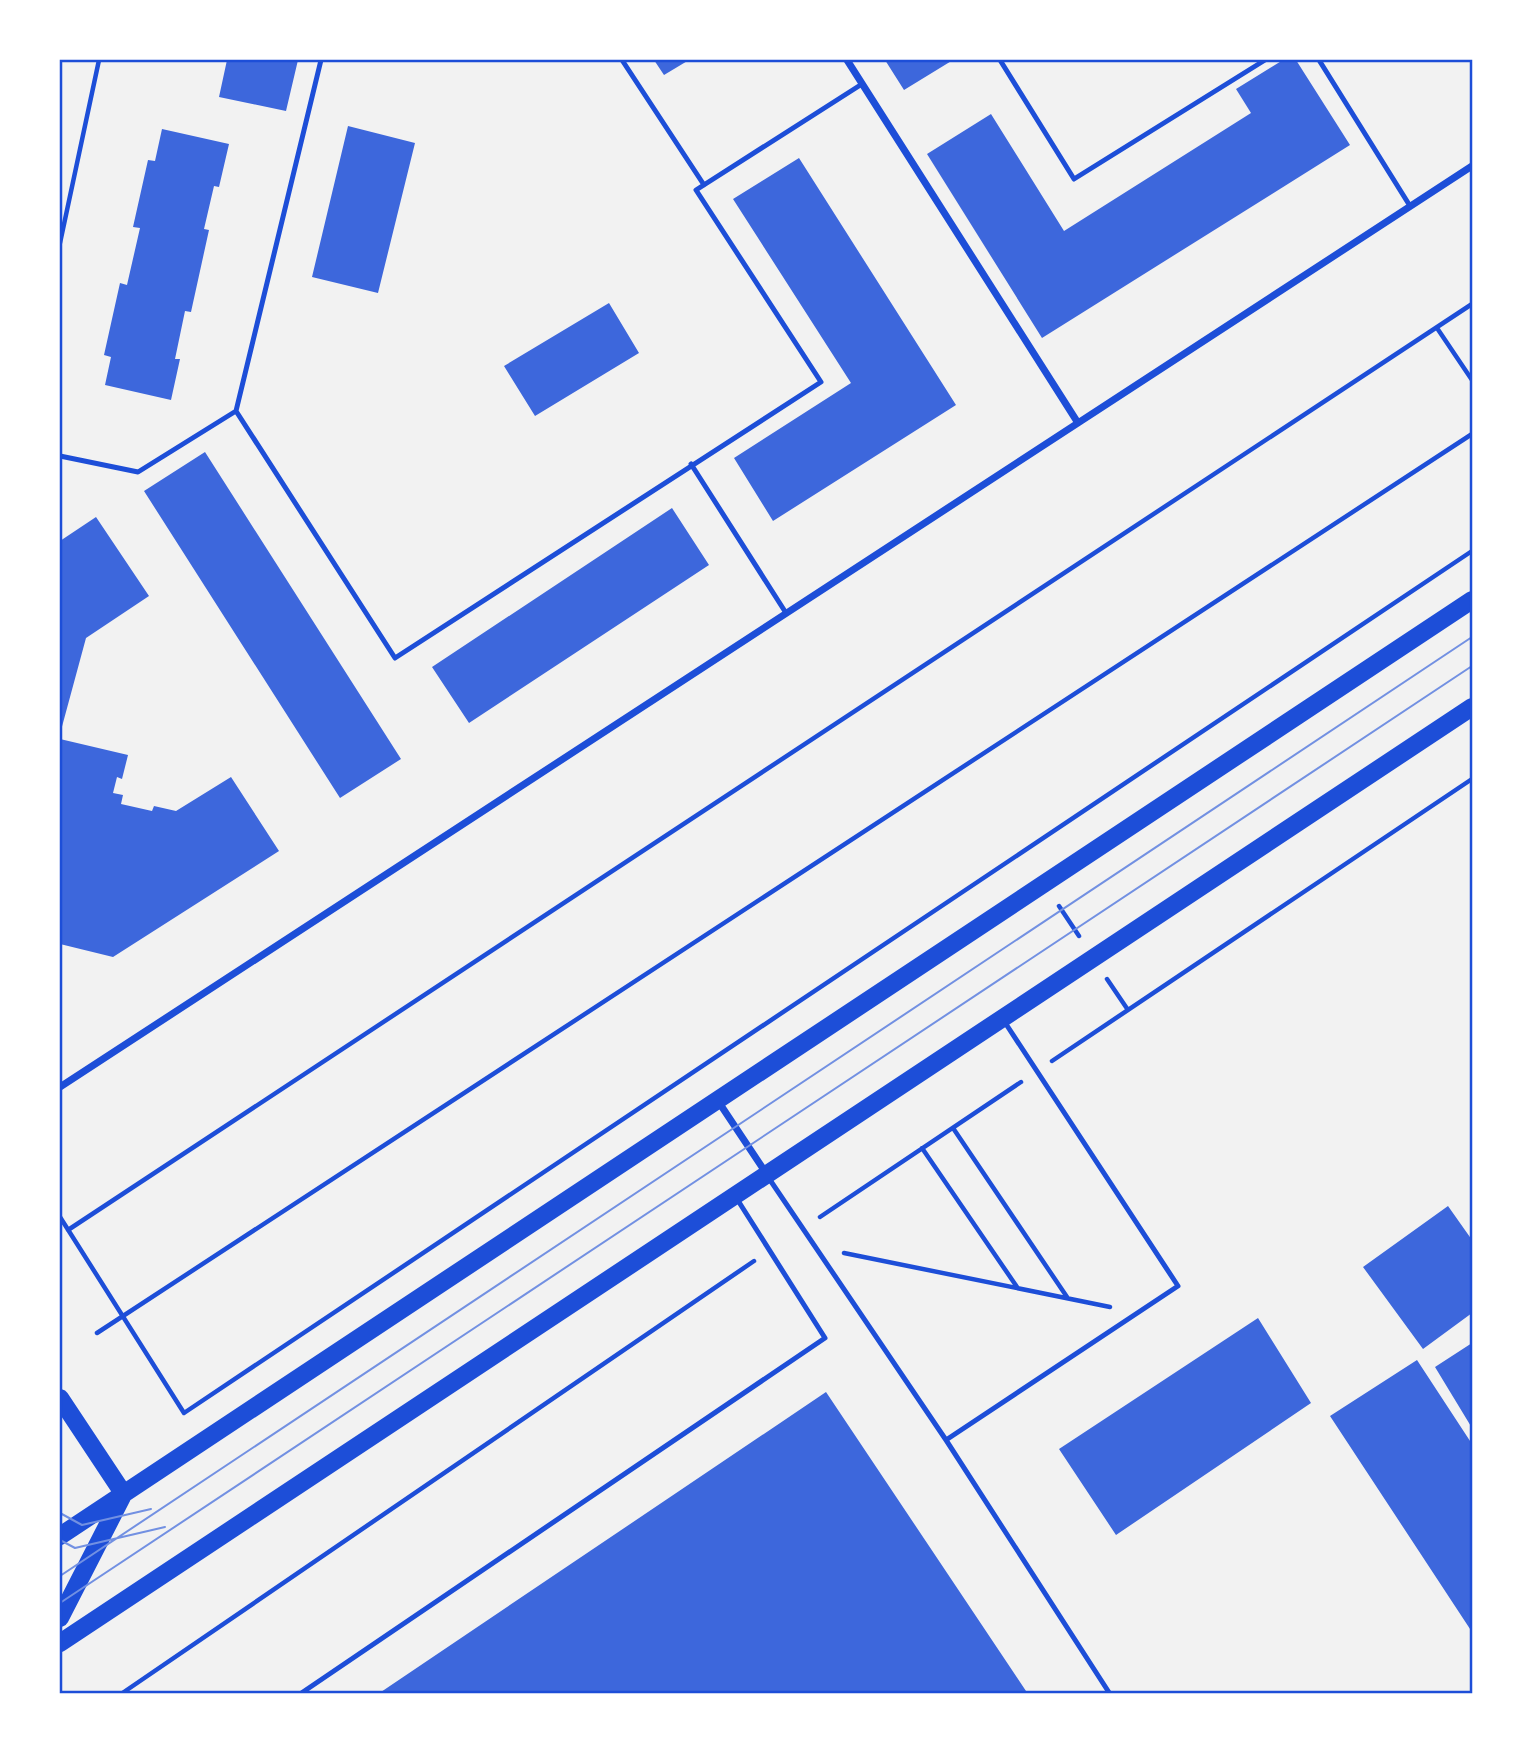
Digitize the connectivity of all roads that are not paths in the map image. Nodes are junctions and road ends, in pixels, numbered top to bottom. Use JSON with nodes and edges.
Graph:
{"nodes":[{"id":1,"x":321,"y":60,"type":"edge"},
{"id":2,"x":622,"y":60,"type":"edge"},
{"id":3,"x":847,"y":60,"type":"edge"},
{"id":4,"x":1000,"y":60,"type":"edge"},
{"id":5,"x":1265,"y":60,"type":"edge"},
{"id":6,"x":1320,"y":60,"type":"edge"},
{"id":7,"x":862,"y":85,"type":"junction"},
{"id":8,"x":1472,"y":166,"type":"edge"},
{"id":9,"x":704,"y":185,"type":"junction"},
{"id":10,"x":1410,"y":206,"type":"junction"},
{"id":11,"x":236,"y":411,"type":"junction"},
{"id":12,"x":1078,"y":423,"type":"junction"},
{"id":13,"x":60,"y":456,"type":"edge"},
{"id":14,"x":691,"y":464,"type":"junction"},
{"id":15,"x":1472,"y":600,"type":"edge"},
{"id":16,"x":786,"y":613,"type":"junction"},
{"id":17,"x":1472,"y":708,"type":"edge"},
{"id":18,"x":1002,"y":1018,"type":"junction"},
{"id":19,"x":60,"y":1087,"type":"edge"},
{"id":20,"x":717,"y":1101,"type":"junction"},
{"id":21,"x":767,"y":1174,"type":"junction"},
{"id":22,"x":735,"y":1196,"type":"junction"},
{"id":23,"x":60,"y":1398,"type":"edge"},
{"id":24,"x":946,"y":1440,"type":"junction"},
{"id":25,"x":123,"y":1493,"type":"junction"},
{"id":26,"x":60,"y":1536,"type":"edge"},
{"id":27,"x":60,"y":1618,"type":"edge"},
{"id":28,"x":60,"y":1643,"type":"edge"},
{"id":29,"x":300,"y":1693,"type":"edge"},
{"id":30,"x":1110,"y":1693,"type":"edge"}],
"edges":[{"from":1,"to":11,"type":"lane"},
{"from":2,"to":9,"type":"lane"},
{"from":3,"to":7,"type":"street"},
{"from":4,"to":5,"type":"lane"},
{"from":6,"to":10,"type":"lane"},
{"from":7,"to":9,"type":"lane"},
{"from":7,"to":12,"type":"street"},
{"from":8,"to":10,"type":"street"},
{"from":9,"to":14,"type":"lane"},
{"from":10,"to":12,"type":"street"},
{"from":11,"to":13,"type":"lane"},
{"from":11,"to":14,"type":"lane"},
{"from":12,"to":16,"type":"street"},
{"from":14,"to":16,"type":"lane"},
{"from":15,"to":20,"type":"main road"},
{"from":16,"to":19,"type":"street"},
{"from":17,"to":18,"type":"main road"},
{"from":18,"to":21,"type":"main road"},
{"from":18,"to":24,"type":"lane"},
{"from":20,"to":21,"type":"street"},
{"from":20,"to":25,"type":"main road"},
{"from":21,"to":22,"type":"main road"},
{"from":21,"to":24,"type":"lane"},
{"from":22,"to":28,"type":"main road"},
{"from":22,"to":29,"type":"lane"},
{"from":23,"to":25,"type":"main road"},
{"from":24,"to":30,"type":"lane"},
{"from":25,"to":26,"type":"main road"},
{"from":25,"to":27,"type":"main road"}]}
